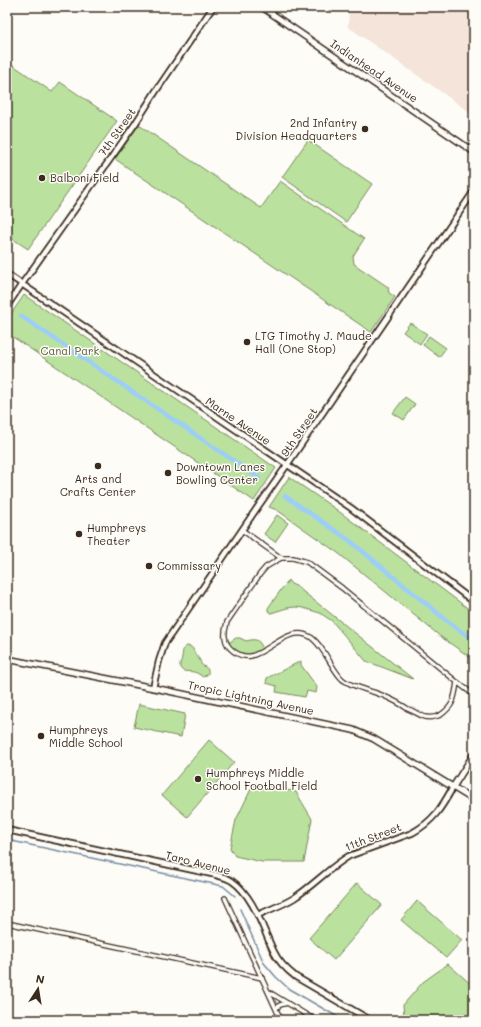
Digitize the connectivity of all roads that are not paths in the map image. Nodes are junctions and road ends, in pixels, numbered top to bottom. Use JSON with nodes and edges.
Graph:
{"nodes":[{"id":1,"x":213,"y":7,"type":"edge"},
{"id":2,"x":262,"y":7,"type":"edge"},
{"id":3,"x":474,"y":152,"type":"edge"},
{"id":4,"x":474,"y":191,"type":"edge"},
{"id":5,"x":7,"y":274,"type":"edge"},
{"id":6,"x":22,"y":284,"type":"junction"},
{"id":7,"x":7,"y":306,"type":"edge"},
{"id":8,"x":287,"y":465,"type":"junction"},
{"id":9,"x":242,"y":530,"type":"junction"},
{"id":10,"x":281,"y":558,"type":"junction"},
{"id":11,"x":474,"y":602,"type":"edge"},
{"id":12,"x":7,"y":659,"type":"edge"},
{"id":13,"x":458,"y":682,"type":"junction"},
{"id":14,"x":153,"y":688,"type":"junction"},
{"id":15,"x":474,"y":695,"type":"edge"},
{"id":16,"x":474,"y":754,"type":"edge"},
{"id":17,"x":454,"y":787,"type":"junction"},
{"id":18,"x":474,"y":800,"type":"edge"},
{"id":19,"x":7,"y":830,"type":"edge"},
{"id":20,"x":224,"y":898,"type":"dead end"},
{"id":21,"x":258,"y":915,"type":"junction"},
{"id":22,"x":7,"y":923,"type":"edge"},
{"id":23,"x":262,"y":978,"type":"junction"},
{"id":24,"x":268,"y":992,"type":"junction"},
{"id":25,"x":287,"y":1003,"type":"junction"},
{"id":26,"x":276,"y":1008,"type":"junction"},
{"id":27,"x":281,"y":1020,"type":"edge"},
{"id":28,"x":315,"y":1020,"type":"edge"},
{"id":29,"x":370,"y":1020,"type":"edge"}],
"edges":[{"from":1,"to":6,"type":"street","name":"7th Street"},
{"from":2,"to":3,"type":"main road","name":"Indianhead Avenue"},
{"from":4,"to":8,"type":"street","name":"9th Street"},
{"from":5,"to":6,"type":"street","name":"Marne Avenue"},
{"from":6,"to":7,"type":"street","name":"7th Street"},
{"from":6,"to":8,"type":"street","name":"Marne Avenue"},
{"from":8,"to":9,"type":"street","name":"9th Street"},
{"from":8,"to":11,"type":"street","name":"Marne Avenue"},
{"from":9,"to":10,"type":"street"},
{"from":9,"to":14,"type":"street","name":"9th Street"},
{"from":10,"to":13,"type":"street"},
{"from":10,"to":13,"type":"street"},
{"from":12,"to":14,"type":"main road","name":"Tropic Lightning Avenue"},
{"from":13,"to":15,"type":"street"},
{"from":14,"to":17,"type":"main road","name":"Tropic Lightning Avenue"},
{"from":16,"to":17,"type":"main road","name":"11th Street"},
{"from":17,"to":18,"type":"main road","name":"Tropic Lightning Avenue"},
{"from":17,"to":21,"type":"street","name":"11th Street"},
{"from":19,"to":21,"type":"street","name":"Taro Avenue"},
{"from":20,"to":23,"type":"street"},
{"from":21,"to":29,"type":"street","name":"Taro Avenue"},
{"from":22,"to":23,"type":"street"},
{"from":23,"to":24,"type":"street"},
{"from":24,"to":25,"type":"street"},
{"from":24,"to":26,"type":"street"},
{"from":25,"to":26,"type":"street"},
{"from":25,"to":28,"type":"street"},
{"from":26,"to":27,"type":"street"}]}
